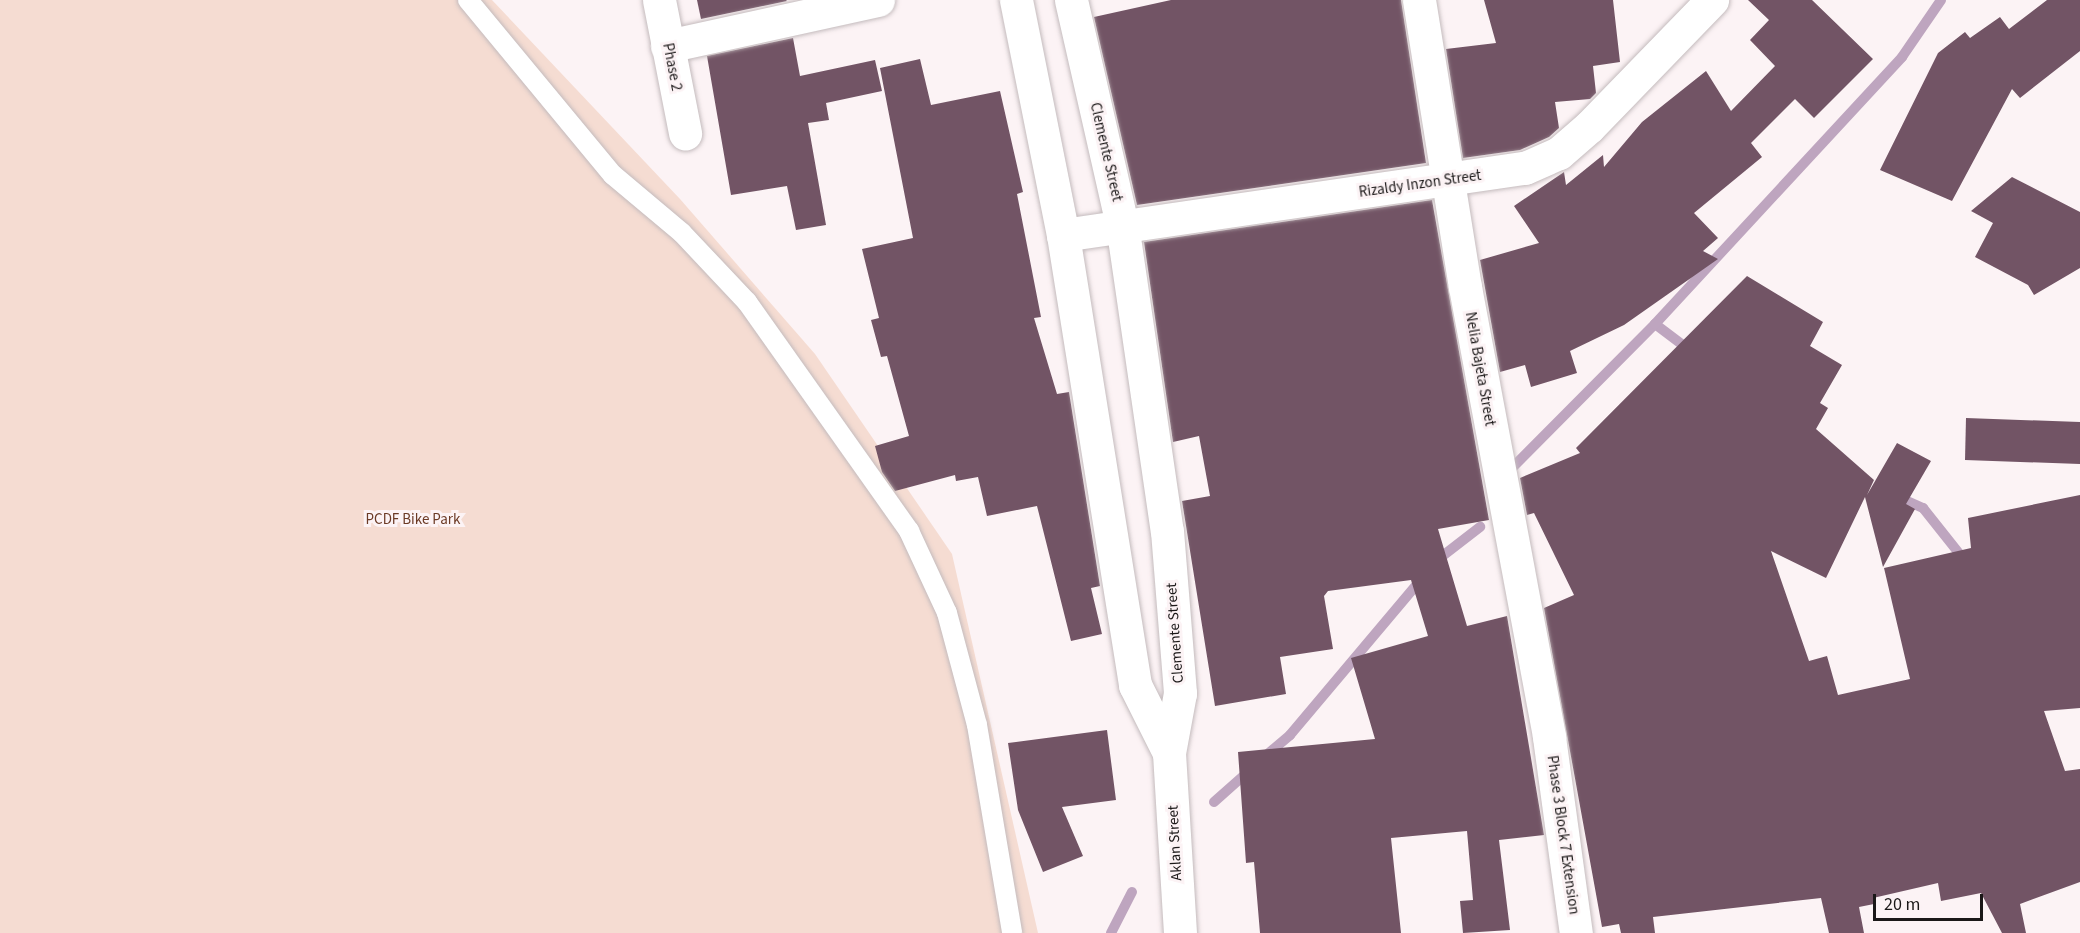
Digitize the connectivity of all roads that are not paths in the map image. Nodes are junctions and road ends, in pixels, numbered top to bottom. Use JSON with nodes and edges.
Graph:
{"nodes":[{"id":1,"x":468,"y":0,"type":"edge"},
{"id":2,"x":660,"y":0,"type":"edge"},
{"id":3,"x":878,"y":0,"type":"edge"},
{"id":4,"x":1016,"y":0,"type":"edge"},
{"id":5,"x":1071,"y":0,"type":"edge"},
{"id":6,"x":1419,"y":0,"type":"edge"},
{"id":7,"x":1712,"y":0,"type":"edge"},
{"id":8,"x":667,"y":46,"type":"junction"},
{"id":9,"x":685,"y":133,"type":"dead end"},
{"id":10,"x":1448,"y":181,"type":"junction"},
{"id":11,"x":1122,"y":224,"type":"junction"},
{"id":12,"x":1063,"y":235,"type":"junction"},
{"id":13,"x":1550,"y":737,"type":"joint"},
{"id":14,"x":1169,"y":753,"type":"junction"},
{"id":15,"x":1012,"y":933,"type":"edge"},
{"id":16,"x":1180,"y":933,"type":"edge"},
{"id":17,"x":1576,"y":933,"type":"edge"}],
"edges":[{"from":1,"to":15,"type":"lane"},
{"from":2,"to":8,"type":"street","name":"Phase 2"},
{"from":3,"to":8,"type":"street"},
{"from":4,"to":12,"type":"street"},
{"from":5,"to":11,"type":"street","name":"Clemente Street"},
{"from":6,"to":10,"type":"street","name":"Nelia Bajeta Street"},
{"from":7,"to":10,"type":"street","name":"Rizaldy Inzon Street"},
{"from":8,"to":9,"type":"street","name":"Phase 2"},
{"from":10,"to":11,"type":"street","name":"Rizaldy Inzon Street"},
{"from":10,"to":13,"type":"street","name":"Nelia Bajeta Street"},
{"from":11,"to":12,"type":"street","name":"Rizaldy Inzon Street"},
{"from":11,"to":14,"type":"street","name":"Clemente Street"},
{"from":12,"to":14,"type":"street"},
{"from":13,"to":17,"type":"street","name":"Phase 3 Block 7 Extension"},
{"from":14,"to":16,"type":"street","name":"Aklan Street"}]}
